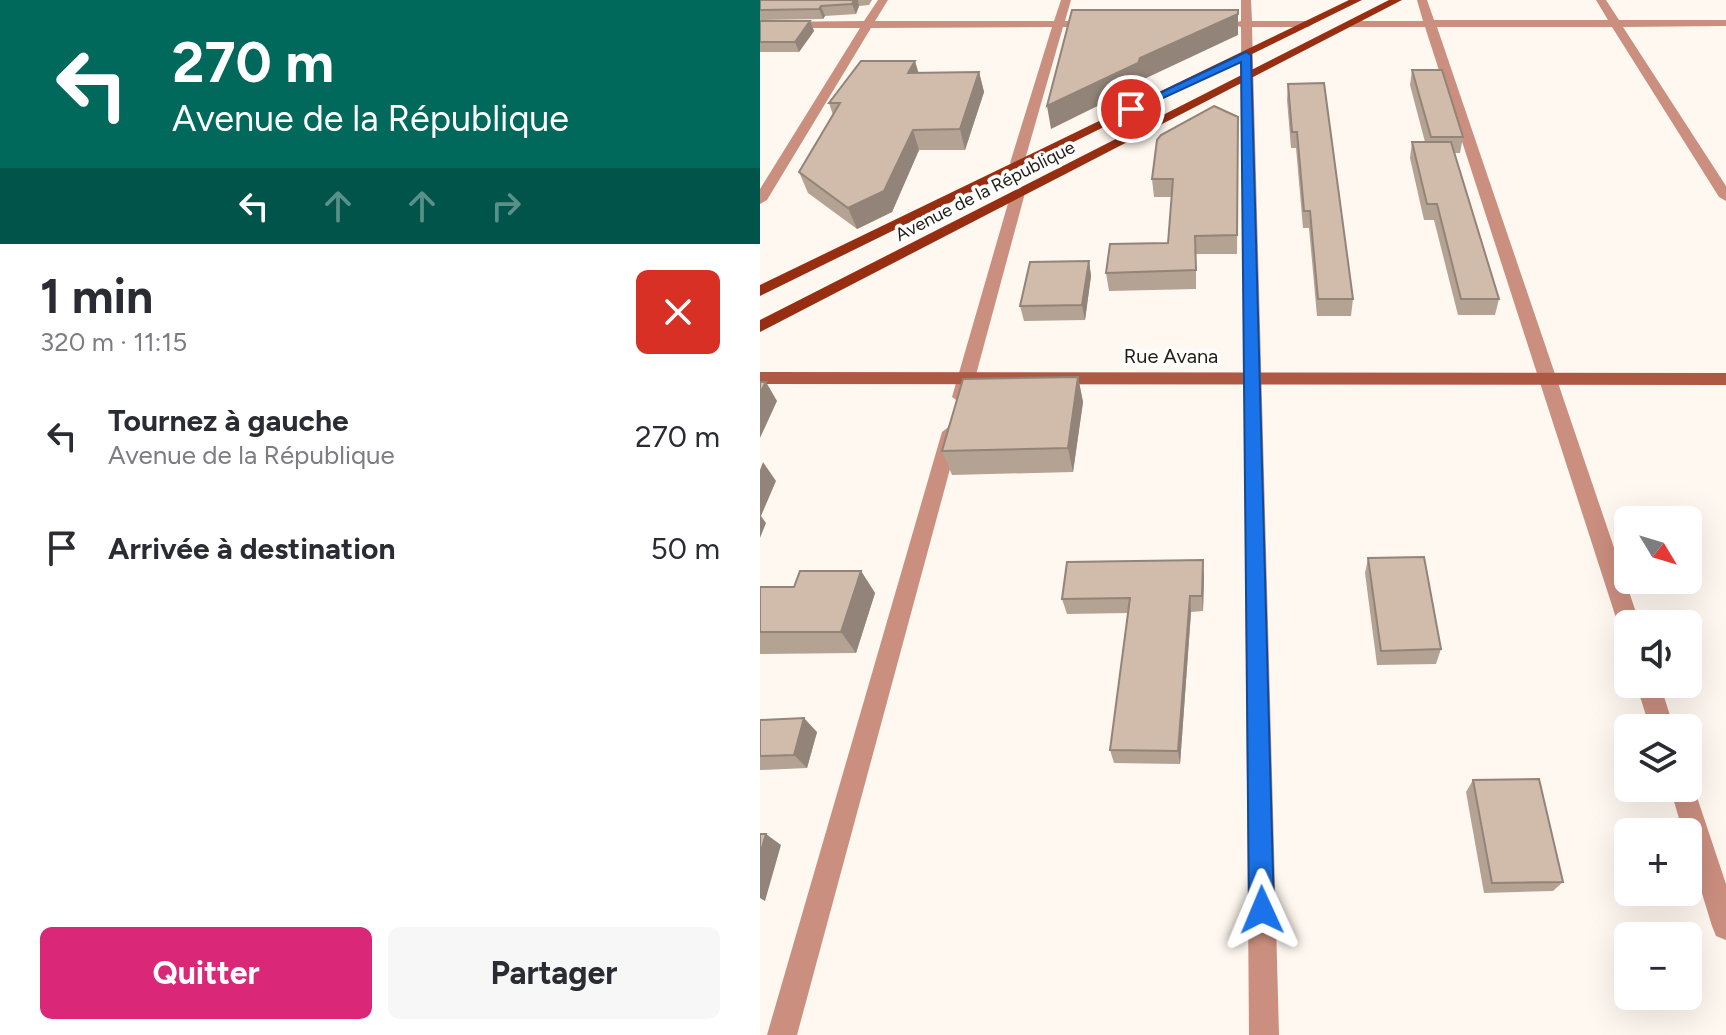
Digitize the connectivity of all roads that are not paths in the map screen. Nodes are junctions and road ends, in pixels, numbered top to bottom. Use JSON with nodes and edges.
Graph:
{"nodes":[{"id":1,"x":883,"y":0,"type":"edge"},
{"id":2,"x":1066,"y":0,"type":"edge"},
{"id":3,"x":1246,"y":0,"type":"edge"},
{"id":4,"x":1357,"y":0,"type":"edge"},
{"id":5,"x":1397,"y":0,"type":"edge"},
{"id":6,"x":1422,"y":0,"type":"edge"},
{"id":7,"x":1601,"y":0,"type":"edge"},
{"id":8,"x":1616,"y":23,"type":"junction"},
{"id":9,"x":1726,"y":23,"type":"edge"},
{"id":10,"x":1105,"y":24,"type":"edge"},
{"id":11,"x":1216,"y":24,"type":"edge"},
{"id":12,"x":1247,"y":24,"type":"junction"},
{"id":13,"x":1308,"y":24,"type":"junction"},
{"id":14,"x":1351,"y":24,"type":"junction"},
{"id":15,"x":1430,"y":24,"type":"junction"},
{"id":16,"x":760,"y":25,"type":"edge"},
{"id":17,"x":867,"y":25,"type":"junction"},
{"id":18,"x":1058,"y":25,"type":"junction"},
{"id":19,"x":1246,"y":55,"type":"junction"},
{"id":20,"x":1246,"y":78,"type":"junction"},
{"id":21,"x":1017,"y":163,"type":"junction"},
{"id":22,"x":1018,"y":193,"type":"junction"},
{"id":23,"x":1726,"y":197,"type":"edge"},
{"id":24,"x":760,"y":200,"type":"edge"},
{"id":25,"x":760,"y":291,"type":"edge"},
{"id":26,"x":760,"y":327,"type":"edge"},
{"id":27,"x":760,"y":378,"type":"edge"},
{"id":28,"x":967,"y":378,"type":"junction"},
{"id":29,"x":1252,"y":378,"type":"junction"},
{"id":30,"x":1550,"y":378,"type":"junction"},
{"id":31,"x":1726,"y":379,"type":"edge"},
{"id":32,"x":1625,"y":610,"type":"edge"},
{"id":33,"x":1686,"y":802,"type":"edge"},
{"id":34,"x":1726,"y":926,"type":"edge"},
{"id":35,"x":782,"y":1035,"type":"edge"},
{"id":36,"x":1264,"y":1035,"type":"edge"}],
"edges":[{"from":1,"to":17,"type":"street"},
{"from":2,"to":18,"type":"street"},
{"from":3,"to":12,"type":"street"},
{"from":4,"to":13,"type":"main road","name":"Avenue de la République"},
{"from":5,"to":14,"type":"main road","name":"Avenue de la République"},
{"from":6,"to":15,"type":"street"},
{"from":7,"to":8,"type":"street"},
{"from":8,"to":9,"type":"street"},
{"from":8,"to":15,"type":"street"},
{"from":8,"to":23,"type":"street"},
{"from":10,"to":18,"type":"street"},
{"from":11,"to":12,"type":"street"},
{"from":12,"to":13,"type":"street"},
{"from":12,"to":19,"type":"street"},
{"from":13,"to":19,"type":"main road","name":"Avenue de la République"},
{"from":14,"to":15,"type":"street"},
{"from":14,"to":20,"type":"main road","name":"Avenue de la République"},
{"from":15,"to":30,"type":"street"},
{"from":16,"to":17,"type":"street"},
{"from":17,"to":18,"type":"street"},
{"from":17,"to":24,"type":"street"},
{"from":18,"to":21,"type":"street"},
{"from":19,"to":20,"type":"street"},
{"from":19,"to":21,"type":"main road","name":"Avenue de la République"},
{"from":20,"to":22,"type":"main road","name":"Avenue de la République"},
{"from":20,"to":29,"type":"street"},
{"from":21,"to":25,"type":"main road","name":"Avenue de la République"},
{"from":22,"to":26,"type":"main road","name":"Avenue de la République"},
{"from":22,"to":28,"type":"street"},
{"from":27,"to":28,"type":"main road","name":"Rue Avana"},
{"from":28,"to":29,"type":"main road","name":"Rue Avana"},
{"from":28,"to":35,"type":"street"},
{"from":29,"to":30,"type":"main road","name":"Rue Avana"},
{"from":29,"to":36,"type":"street"},
{"from":30,"to":31,"type":"main road","name":"Rue Avana"},
{"from":30,"to":32,"type":"street"},
{"from":33,"to":34,"type":"street"}]}
